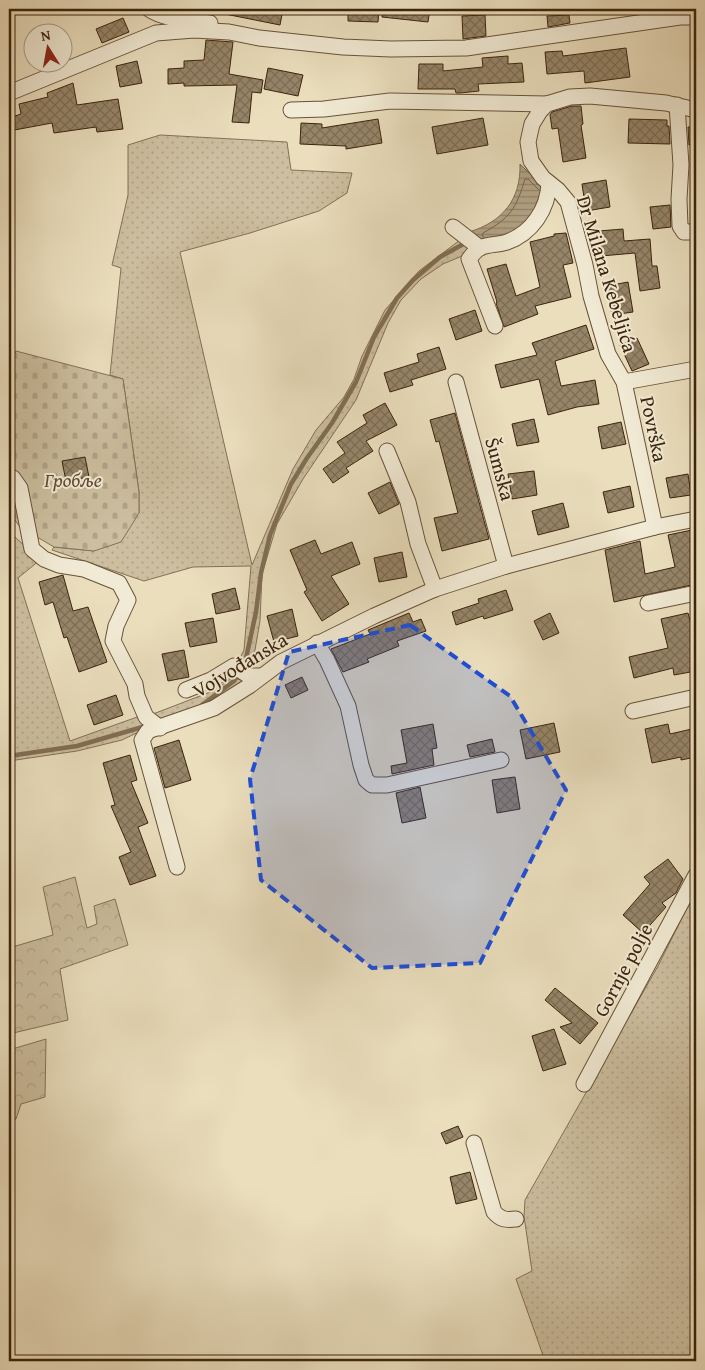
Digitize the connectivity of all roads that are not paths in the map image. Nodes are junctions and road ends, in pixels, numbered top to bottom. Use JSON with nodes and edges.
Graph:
{"nodes":[{"id":1,"x":149,"y":9,"type":"edge"},
{"id":2,"x":696,"y":17,"type":"edge"},
{"id":3,"x":229,"y":32,"type":"junction"},
{"id":4,"x":9,"y":93,"type":"edge"},
{"id":5,"x":547,"y":104,"type":"junction"},
{"id":6,"x":677,"y":105,"type":"junction"},
{"id":7,"x":291,"y":110,"type":"dead end"},
{"id":8,"x":696,"y":110,"type":"edge"},
{"id":9,"x":549,"y":183,"type":"junction"},
{"id":10,"x":457,"y":231,"type":"dead end"},
{"id":11,"x":696,"y":232,"type":"edge"},
{"id":12,"x":479,"y":247,"type":"junction"},
{"id":13,"x":495,"y":326,"type":"dead end"},
{"id":14,"x":696,"y":369,"type":"edge"},
{"id":15,"x":456,"y":382,"type":"dead end"},
{"id":16,"x":624,"y":382,"type":"junction"},
{"id":17,"x":387,"y":451,"type":"dead end"},
{"id":18,"x":9,"y":477,"type":"edge"},
{"id":19,"x":696,"y":519,"type":"edge"},
{"id":20,"x":655,"y":527,"type":"junction"},
{"id":21,"x":506,"y":566,"type":"junction"},
{"id":22,"x":435,"y":589,"type":"junction"},
{"id":23,"x":696,"y":594,"type":"edge"},
{"id":24,"x":648,"y":603,"type":"dead end"},
{"id":25,"x":317,"y":644,"type":"junction"},
{"id":26,"x":255,"y":676,"type":"junction"},
{"id":27,"x":186,"y":690,"type":"dead end"},
{"id":28,"x":696,"y":697,"type":"edge"},
{"id":29,"x":633,"y":710,"type":"dead end"},
{"id":30,"x":159,"y":727,"type":"junction"},
{"id":31,"x":501,"y":760,"type":"dead end"},
{"id":32,"x":177,"y":867,"type":"dead end"},
{"id":33,"x":696,"y":875,"type":"edge"},
{"id":34,"x":584,"y":1084,"type":"dead end"},
{"id":35,"x":474,"y":1143,"type":"dead end"},
{"id":36,"x":516,"y":1219,"type":"dead end"}],
"edges":[{"from":1,"to":3,"type":"street"},
{"from":2,"to":3,"type":"street"},
{"from":3,"to":4,"type":"street"},
{"from":5,"to":6,"type":"street"},
{"from":5,"to":7,"type":"street"},
{"from":5,"to":9,"type":"street","name":"Dr Milana Kebeljića"},
{"from":6,"to":8,"type":"street"},
{"from":6,"to":11,"type":"street"},
{"from":9,"to":12,"type":"street"},
{"from":9,"to":16,"type":"street","name":"Dr Milana Kebeljića"},
{"from":10,"to":12,"type":"street"},
{"from":12,"to":13,"type":"street"},
{"from":14,"to":16,"type":"street","name":"Površka"},
{"from":15,"to":21,"type":"street","name":"Šumska"},
{"from":16,"to":20,"type":"street","name":"Površka"},
{"from":17,"to":22,"type":"street"},
{"from":18,"to":30,"type":"street"},
{"from":19,"to":20,"type":"street","name":"Vojvođanska"},
{"from":20,"to":21,"type":"street","name":"Vojvođanska"},
{"from":21,"to":22,"type":"street","name":"Vojvođanska"},
{"from":22,"to":25,"type":"street","name":"Vojvođanska"},
{"from":23,"to":24,"type":"street"},
{"from":25,"to":26,"type":"street","name":"Vojvođanska"},
{"from":25,"to":31,"type":"street","name":"Vojvođanska"},
{"from":26,"to":27,"type":"street"},
{"from":26,"to":30,"type":"street","name":"Vojvođanska"},
{"from":28,"to":29,"type":"street"},
{"from":30,"to":32,"type":"street","name":"Vojvođanska"},
{"from":33,"to":34,"type":"street","name":"Gornje polje"},
{"from":35,"to":36,"type":"street"}]}
